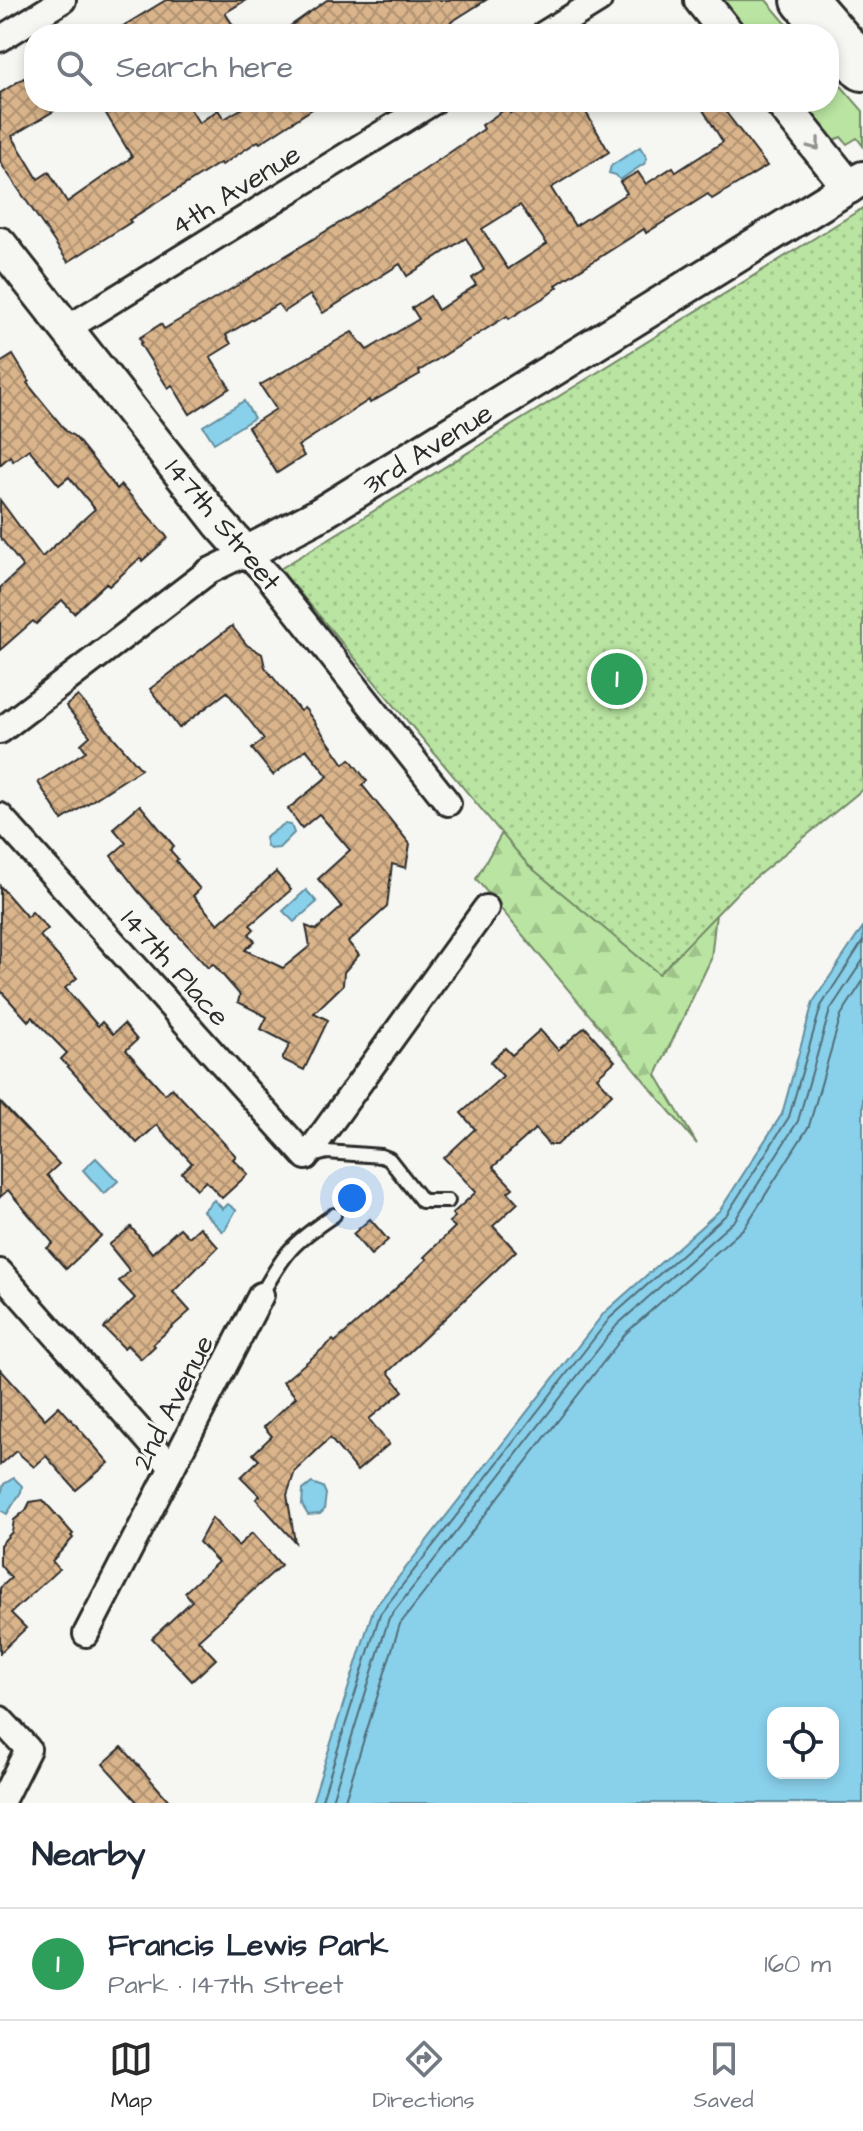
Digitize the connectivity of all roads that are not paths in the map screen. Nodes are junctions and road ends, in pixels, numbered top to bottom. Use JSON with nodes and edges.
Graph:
{"nodes":[{"id":1,"x":63,"y":0,"type":"edge"},
{"id":2,"x":599,"y":0,"type":"edge"},
{"id":3,"x":701,"y":0,"type":"edge"},
{"id":4,"x":804,"y":0,"type":"edge"},
{"id":5,"x":24,"y":24,"type":"edge"},
{"id":6,"x":24,"y":24,"type":"edge"},
{"id":7,"x":560,"y":24,"type":"edge"},
{"id":8,"x":720,"y":24,"type":"edge"},
{"id":9,"x":825,"y":24,"type":"edge"},
{"id":10,"x":0,"y":39,"type":"edge"},
{"id":11,"x":839,"y":40,"type":"edge"},
{"id":12,"x":863,"y":68,"type":"edge"},
{"id":13,"x":417,"y":112,"type":"edge"},
{"id":14,"x":790,"y":112,"type":"edge"},
{"id":15,"x":856,"y":182,"type":"edge"},
{"id":16,"x":0,"y":244,"type":"edge"},
{"id":17,"x":68,"y":328,"type":"junction"},
{"id":18,"x":246,"y":553,"type":"junction"},
{"id":19,"x":0,"y":731,"type":"edge"},
{"id":20,"x":448,"y":803,"type":"dead end"},
{"id":21,"x":0,"y":816,"type":"edge"},
{"id":22,"x":486,"y":908,"type":"dead end"},
{"id":23,"x":306,"y":1157,"type":"junction"},
{"id":24,"x":448,"y":1201,"type":"dead end"},
{"id":25,"x":334,"y":1215,"type":"dead end"},
{"id":26,"x":0,"y":1272,"type":"edge"},
{"id":27,"x":261,"y":1295,"type":"joint"},
{"id":28,"x":172,"y":1467,"type":"junction"},
{"id":29,"x":86,"y":1634,"type":"dead end"},
{"id":30,"x":0,"y":1719,"type":"edge"},
{"id":31,"x":1,"y":1803,"type":"edge"}],
"edges":[{"from":1,"to":5,"type":"street"},
{"from":2,"to":7,"type":"street"},
{"from":3,"to":8,"type":"street"},
{"from":4,"to":9,"type":"highway"},
{"from":6,"to":10,"type":"street"},
{"from":11,"to":12,"type":"highway"},
{"from":13,"to":17,"type":"street","name":"4th Avenue"},
{"from":14,"to":15,"type":"street","one_way":true},
{"from":15,"to":18,"type":"street","name":"3rd Avenue"},
{"from":16,"to":17,"type":"street","name":"147th Street"},
{"from":17,"to":18,"type":"street","name":"147th Street"},
{"from":18,"to":19,"type":"street","name":"3rd Avenue"},
{"from":18,"to":20,"type":"street","name":"147th Street"},
{"from":21,"to":23,"type":"street","name":"147th Place"},
{"from":22,"to":23,"type":"street"},
{"from":23,"to":24,"type":"lane"},
{"from":25,"to":27,"type":"lane","name":"2nd Avenue"},
{"from":26,"to":28,"type":"street"},
{"from":27,"to":28,"type":"street","name":"2nd Avenue"},
{"from":28,"to":29,"type":"street","name":"2nd Avenue"},
{"from":30,"to":31,"type":"street"}]}
